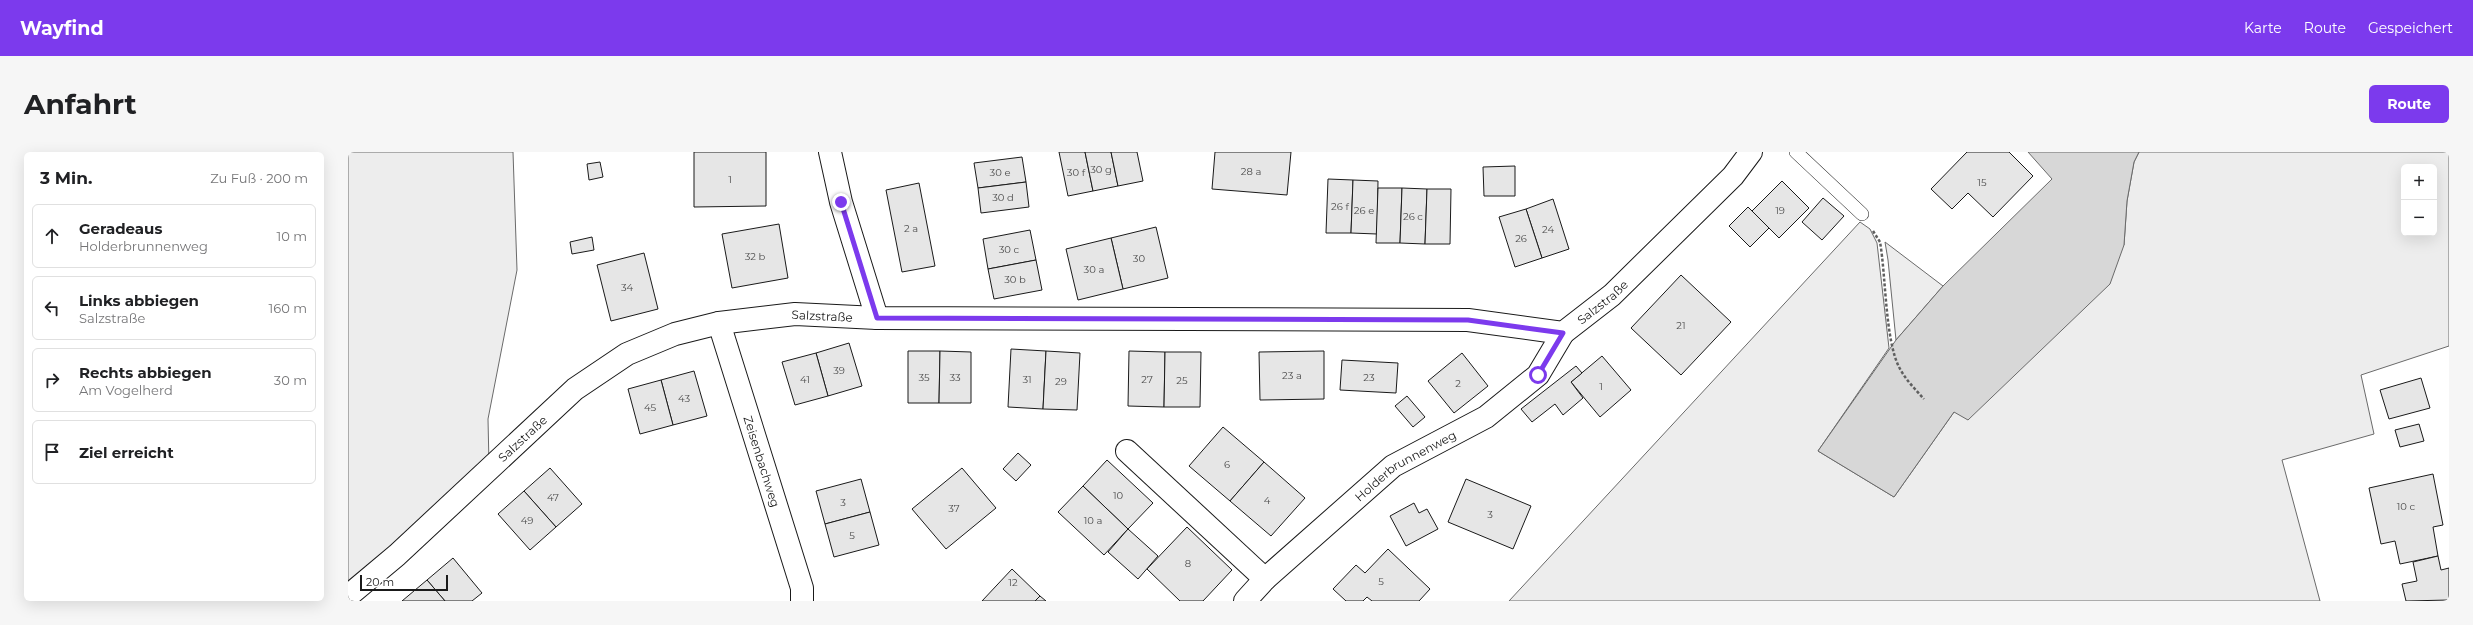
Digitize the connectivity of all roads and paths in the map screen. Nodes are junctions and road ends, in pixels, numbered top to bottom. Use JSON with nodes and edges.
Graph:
{"nodes":[{"id":1,"x":830,"y":152,"type":"edge"},
{"id":2,"x":1751,"y":152,"type":"edge"},
{"id":3,"x":1796,"y":152,"type":"edge"},
{"id":4,"x":1862,"y":214,"type":"joint"},
{"id":5,"x":877,"y":318,"type":"junction"},
{"id":6,"x":719,"y":322,"type":"junction"},
{"id":7,"x":1563,"y":333,"type":"junction"},
{"id":8,"x":1924,"y":399,"type":"dead end"},
{"id":9,"x":1127,"y":452,"type":"dead end"},
{"id":10,"x":1265,"y":579,"type":"junction"},
{"id":11,"x":348,"y":596,"type":"edge"},
{"id":12,"x":802,"y":601,"type":"edge"},
{"id":13,"x":1246,"y":601,"type":"edge"}],
"edges":[{"from":1,"to":5,"type":"street"},
{"from":2,"to":7,"type":"street","name":"Salzstraße"},
{"from":3,"to":4,"type":"lane"},
{"from":4,"to":8,"type":"path"},
{"from":5,"to":6,"type":"street","name":"Salzstraße"},
{"from":5,"to":7,"type":"street","name":"Salzstraße"},
{"from":6,"to":11,"type":"street","name":"Salzstraße"},
{"from":6,"to":12,"type":"street","name":"Zeisenbachweg"},
{"from":7,"to":10,"type":"street","name":"Holderbrunnenweg"},
{"from":9,"to":10,"type":"street"},
{"from":10,"to":13,"type":"street","name":"Holderbrunnenweg"}]}
